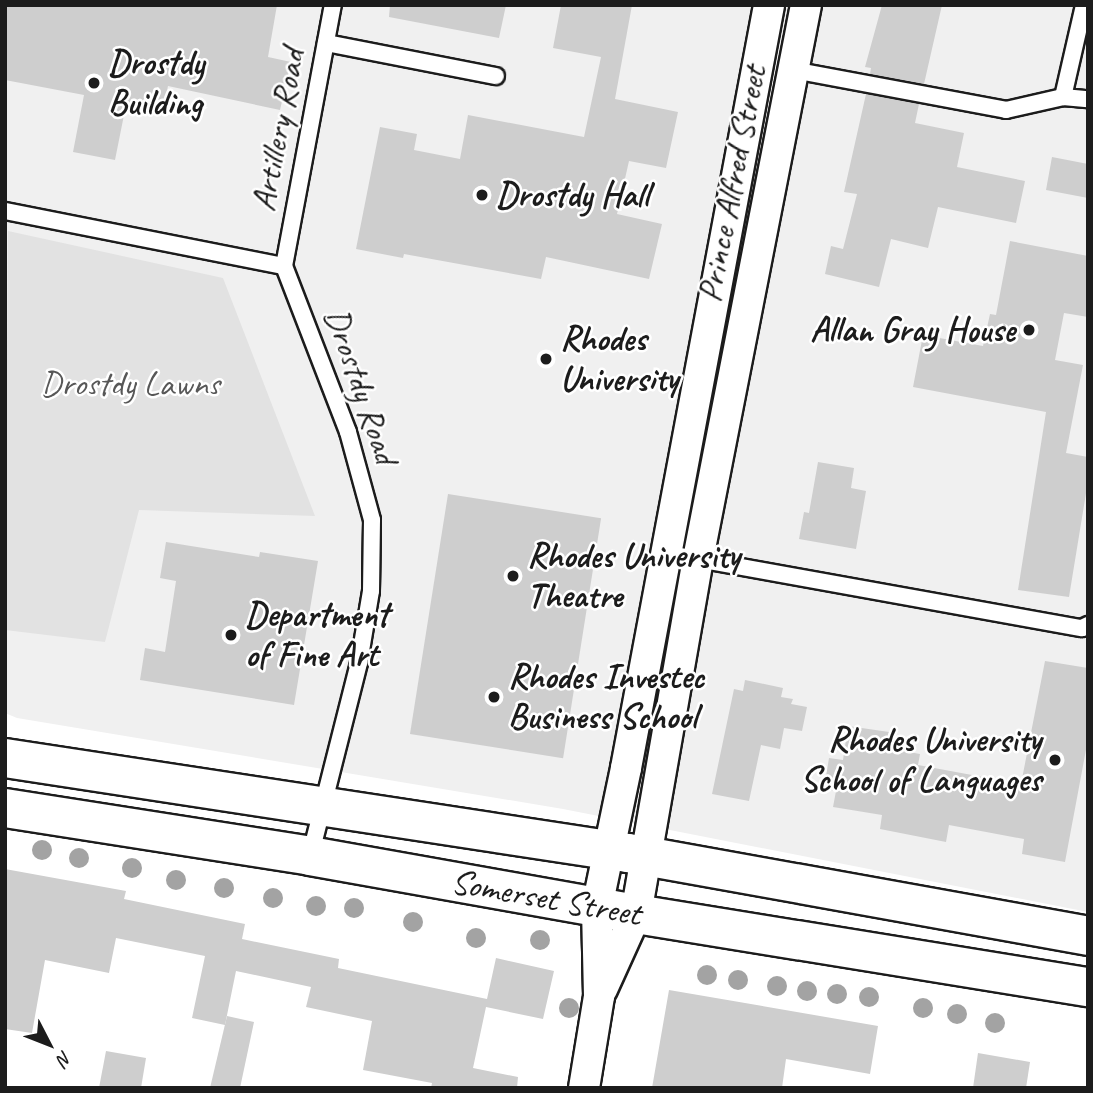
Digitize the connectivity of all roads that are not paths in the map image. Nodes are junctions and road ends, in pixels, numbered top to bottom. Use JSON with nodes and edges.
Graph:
{"nodes":[{"id":1,"x":333,"y":5,"type":"edge"},
{"id":2,"x":769,"y":5,"type":"edge"},
{"id":3,"x":806,"y":5,"type":"edge"},
{"id":4,"x":1084,"y":5,"type":"edge"},
{"id":5,"x":326,"y":43,"type":"junction"},
{"id":6,"x":793,"y":70,"type":"junction"},
{"id":7,"x":496,"y":76,"type":"dead end"},
{"id":8,"x":1063,"y":97,"type":"junction"},
{"id":9,"x":1088,"y":99,"type":"edge"},
{"id":10,"x":5,"y":211,"type":"edge"},
{"id":11,"x":284,"y":266,"type":"junction"},
{"id":12,"x":664,"y":553,"type":"junction"},
{"id":13,"x":698,"y":559,"type":"junction"},
{"id":14,"x":1088,"y":625,"type":"edge"},
{"id":15,"x":5,"y":758,"type":"edge"},
{"id":16,"x":5,"y":808,"type":"edge"},
{"id":17,"x":323,"y":808,"type":"junction"},
{"id":18,"x":608,"y":850,"type":"junction"},
{"id":19,"x":310,"y":856,"type":"junction"},
{"id":20,"x":647,"y":857,"type":"junction"},
{"id":21,"x":597,"y":907,"type":"junction"},
{"id":22,"x":636,"y":914,"type":"junction"},
{"id":23,"x":1088,"y":936,"type":"edge"},
{"id":24,"x":1088,"y":988,"type":"edge"},
{"id":25,"x":600,"y":996,"type":"junction"},
{"id":26,"x":583,"y":1088,"type":"edge"}],
"edges":[{"from":1,"to":5,"type":"lane","name":"Artillery Road"},
{"from":2,"to":12,"type":"street","name":"Prince Alfred Street"},
{"from":3,"to":6,"type":"street","name":"Prince Alfred Street"},
{"from":4,"to":8,"type":"lane"},
{"from":5,"to":7,"type":"lane"},
{"from":5,"to":11,"type":"lane","name":"Artillery Road"},
{"from":6,"to":8,"type":"lane"},
{"from":6,"to":13,"type":"street","name":"Prince Alfred Street"},
{"from":8,"to":9,"type":"lane"},
{"from":10,"to":11,"type":"lane"},
{"from":11,"to":17,"type":"lane","name":"Drostdy Road"},
{"from":12,"to":13,"type":"lane"},
{"from":12,"to":18,"type":"street","name":"Prince Alfred Street"},
{"from":13,"to":14,"type":"lane"},
{"from":13,"to":20,"type":"street","name":"Prince Alfred Street"},
{"from":15,"to":17,"type":"main road","name":"Somerset Street"},
{"from":16,"to":19,"type":"main road","name":"Somerset Street"},
{"from":17,"to":18,"type":"main road","name":"Somerset Street"},
{"from":17,"to":19,"type":"lane","name":"Drostdy Road"},
{"from":18,"to":20,"type":"main road","name":"Somerset Street"},
{"from":18,"to":21,"type":"street","name":"Prince Alfred Street"},
{"from":19,"to":21,"type":"main road","name":"Somerset Street"},
{"from":20,"to":22,"type":"street","name":"Prince Alfred Street"},
{"from":20,"to":23,"type":"main road","name":"Somerset Street"},
{"from":21,"to":22,"type":"main road","name":"Somerset Street"},
{"from":21,"to":25,"type":"street","name":"Prince Alfred Street"},
{"from":22,"to":24,"type":"main road","name":"Somerset Street"},
{"from":22,"to":25,"type":"street","name":"Prince Alfred Street"},
{"from":25,"to":26,"type":"street"}]}
